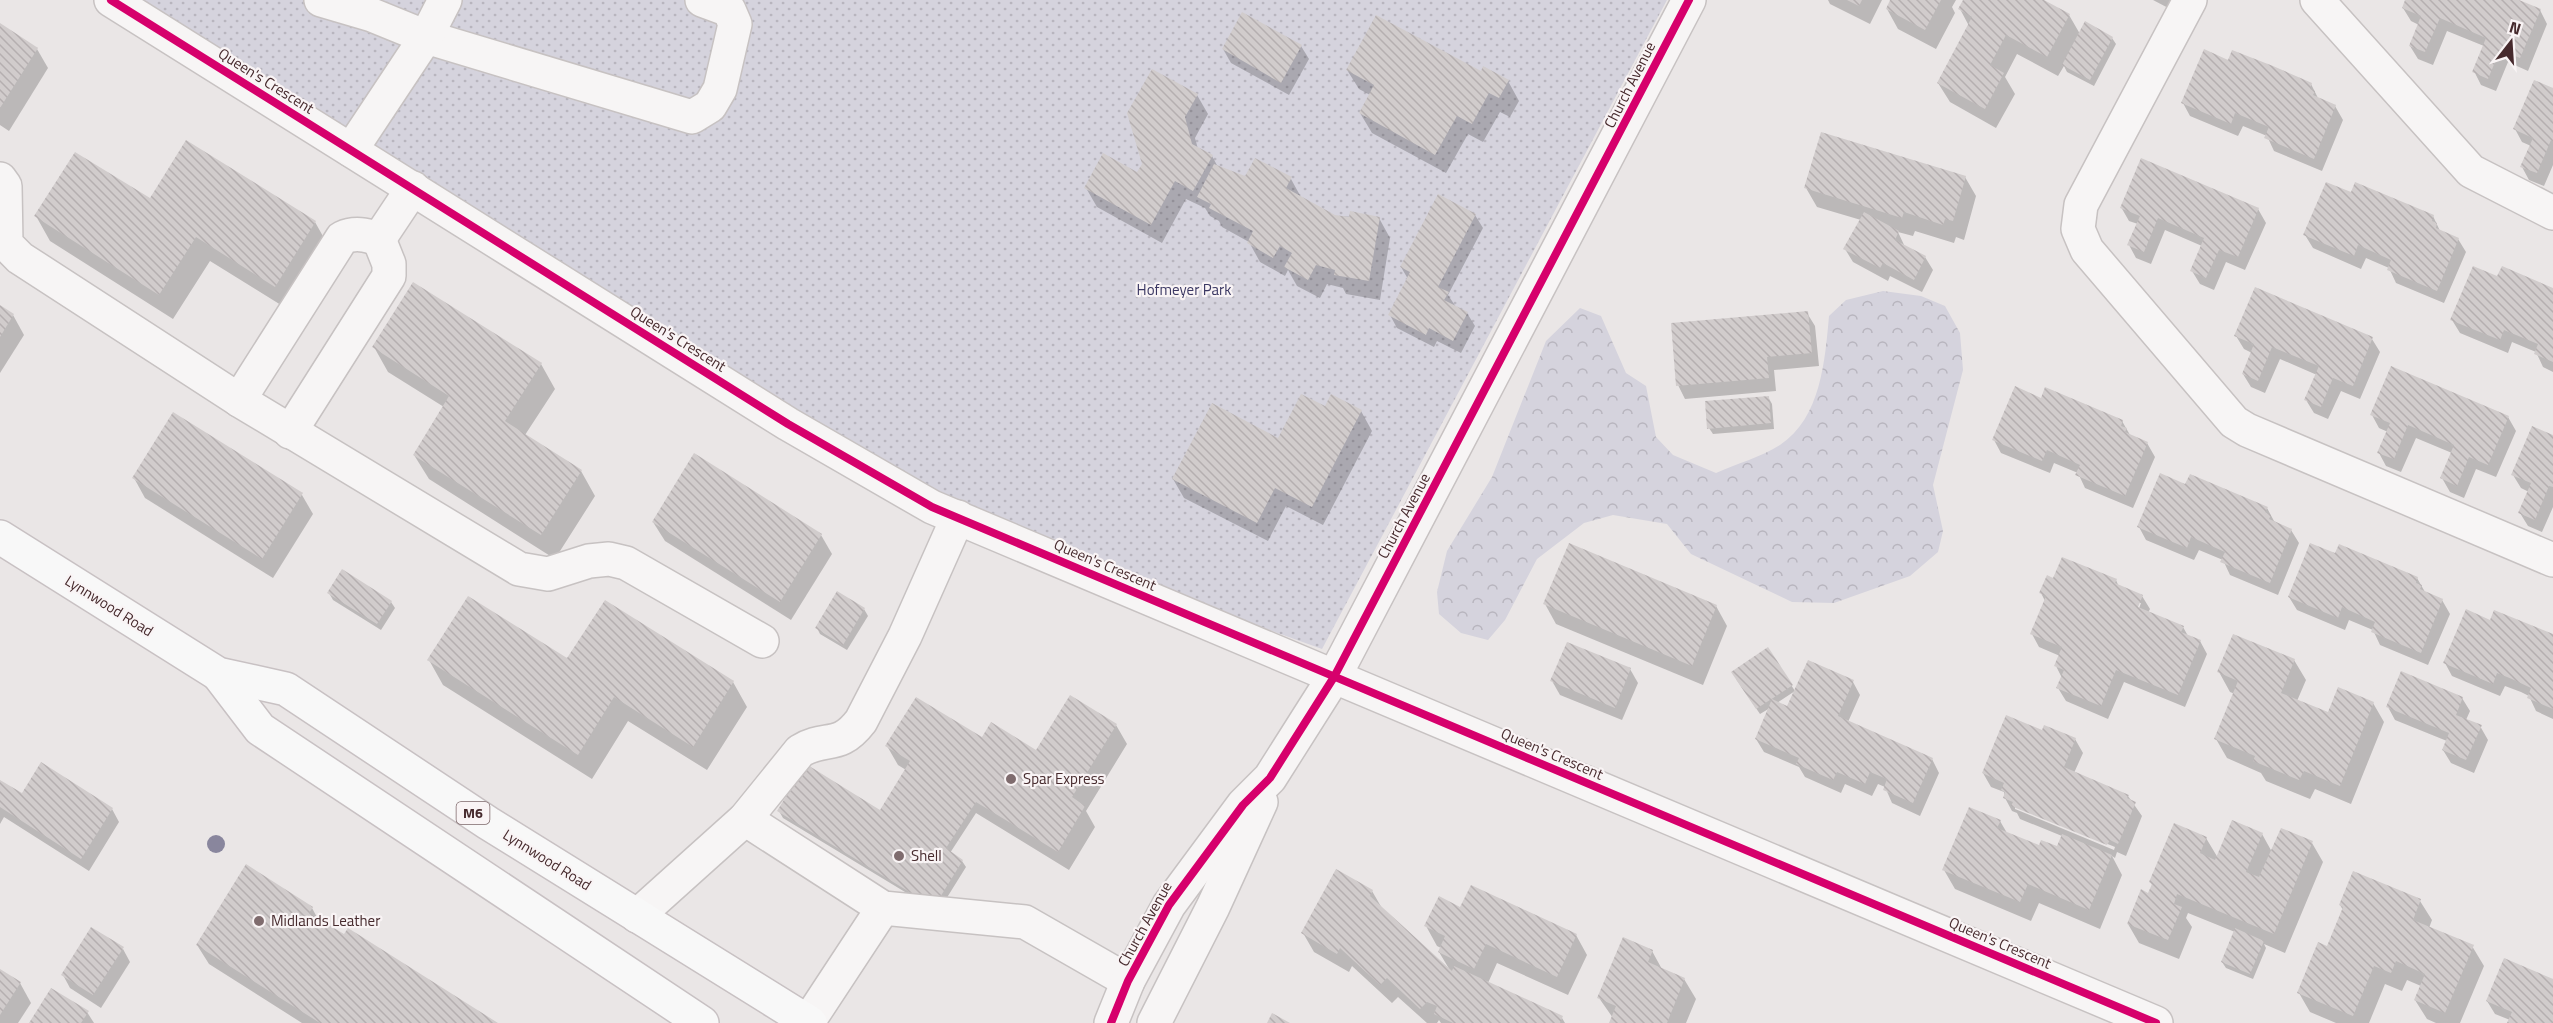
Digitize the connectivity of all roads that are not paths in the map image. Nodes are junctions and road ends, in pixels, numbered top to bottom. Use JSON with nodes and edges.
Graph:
{"nodes":[{"id":1,"x":111,"y":0,"type":"edge"},
{"id":2,"x":321,"y":0,"type":"edge"},
{"id":3,"x":445,"y":0,"type":"edge"},
{"id":4,"x":702,"y":0,"type":"edge"},
{"id":5,"x":1689,"y":0,"type":"edge"},
{"id":6,"x":2190,"y":0,"type":"edge"},
{"id":7,"x":2317,"y":0,"type":"edge"},
{"id":8,"x":426,"y":37,"type":"junction"},
{"id":9,"x":351,"y":150,"type":"junction"},
{"id":10,"x":0,"y":179,"type":"edge"},
{"id":11,"x":413,"y":188,"type":"junction"},
{"id":12,"x":2553,"y":213,"type":"edge"},
{"id":13,"x":379,"y":238,"type":"junction"},
{"id":14,"x":239,"y":400,"type":"junction"},
{"id":15,"x":290,"y":432,"type":"junction"},
{"id":16,"x":958,"y":517,"type":"junction"},
{"id":17,"x":0,"y":537,"type":"edge"},
{"id":18,"x":2553,"y":560,"type":"edge"},
{"id":19,"x":762,"y":641,"type":"dead end"},
{"id":20,"x":218,"y":674,"type":"junction"},
{"id":21,"x":1334,"y":677,"type":"junction"},
{"id":22,"x":1270,"y":778,"type":"junction"},
{"id":23,"x":745,"y":819,"type":"junction"},
{"id":24,"x":883,"y":908,"type":"junction"},
{"id":25,"x":637,"y":916,"type":"junction"},
{"id":26,"x":1128,"y":981,"type":"junction"},
{"id":27,"x":809,"y":1022,"type":"edge"},
{"id":28,"x":702,"y":1023,"type":"edge"},
{"id":29,"x":1111,"y":1023,"type":"edge"},
{"id":30,"x":1154,"y":1023,"type":"edge"},
{"id":31,"x":2156,"y":1023,"type":"edge"}],
"edges":[{"from":1,"to":9,"type":"street","name":"Queen's Crescent"},
{"from":2,"to":8,"type":"street"},
{"from":3,"to":8,"type":"street"},
{"from":4,"to":8,"type":"street"},
{"from":5,"to":21,"type":"street","name":"Church Avenue"},
{"from":6,"to":18,"type":"street"},
{"from":7,"to":12,"type":"street"},
{"from":8,"to":9,"type":"street"},
{"from":9,"to":11,"type":"street","name":"Queen's Crescent"},
{"from":10,"to":14,"type":"street"},
{"from":11,"to":13,"type":"street"},
{"from":11,"to":16,"type":"street","name":"Queen's Crescent"},
{"from":13,"to":14,"type":"street"},
{"from":13,"to":15,"type":"street"},
{"from":14,"to":15,"type":"street"},
{"from":15,"to":19,"type":"street"},
{"from":16,"to":21,"type":"street","name":"Queen's Crescent"},
{"from":16,"to":23,"type":"street"},
{"from":17,"to":20,"type":"main road","name":"Lynnwood Road","number":"M6"},
{"from":20,"to":25,"type":"main road","name":"Lynnwood Road","number":"M6"},
{"from":20,"to":28,"type":"main road","name":"Lynnwood Road","number":"M6"},
{"from":21,"to":22,"type":"street","name":"Church Avenue"},
{"from":21,"to":31,"type":"street","name":"Queen's Crescent"},
{"from":22,"to":26,"type":"street","name":"Church Avenue"},
{"from":22,"to":30,"type":"street","name":"Church Avenue"},
{"from":23,"to":24,"type":"street"},
{"from":23,"to":25,"type":"street"},
{"from":24,"to":26,"type":"street"},
{"from":24,"to":27,"type":"street"},
{"from":25,"to":27,"type":"main road","name":"Lynnwood Road","number":"M6"},
{"from":26,"to":29,"type":"street","name":"Church Avenue"}]}
